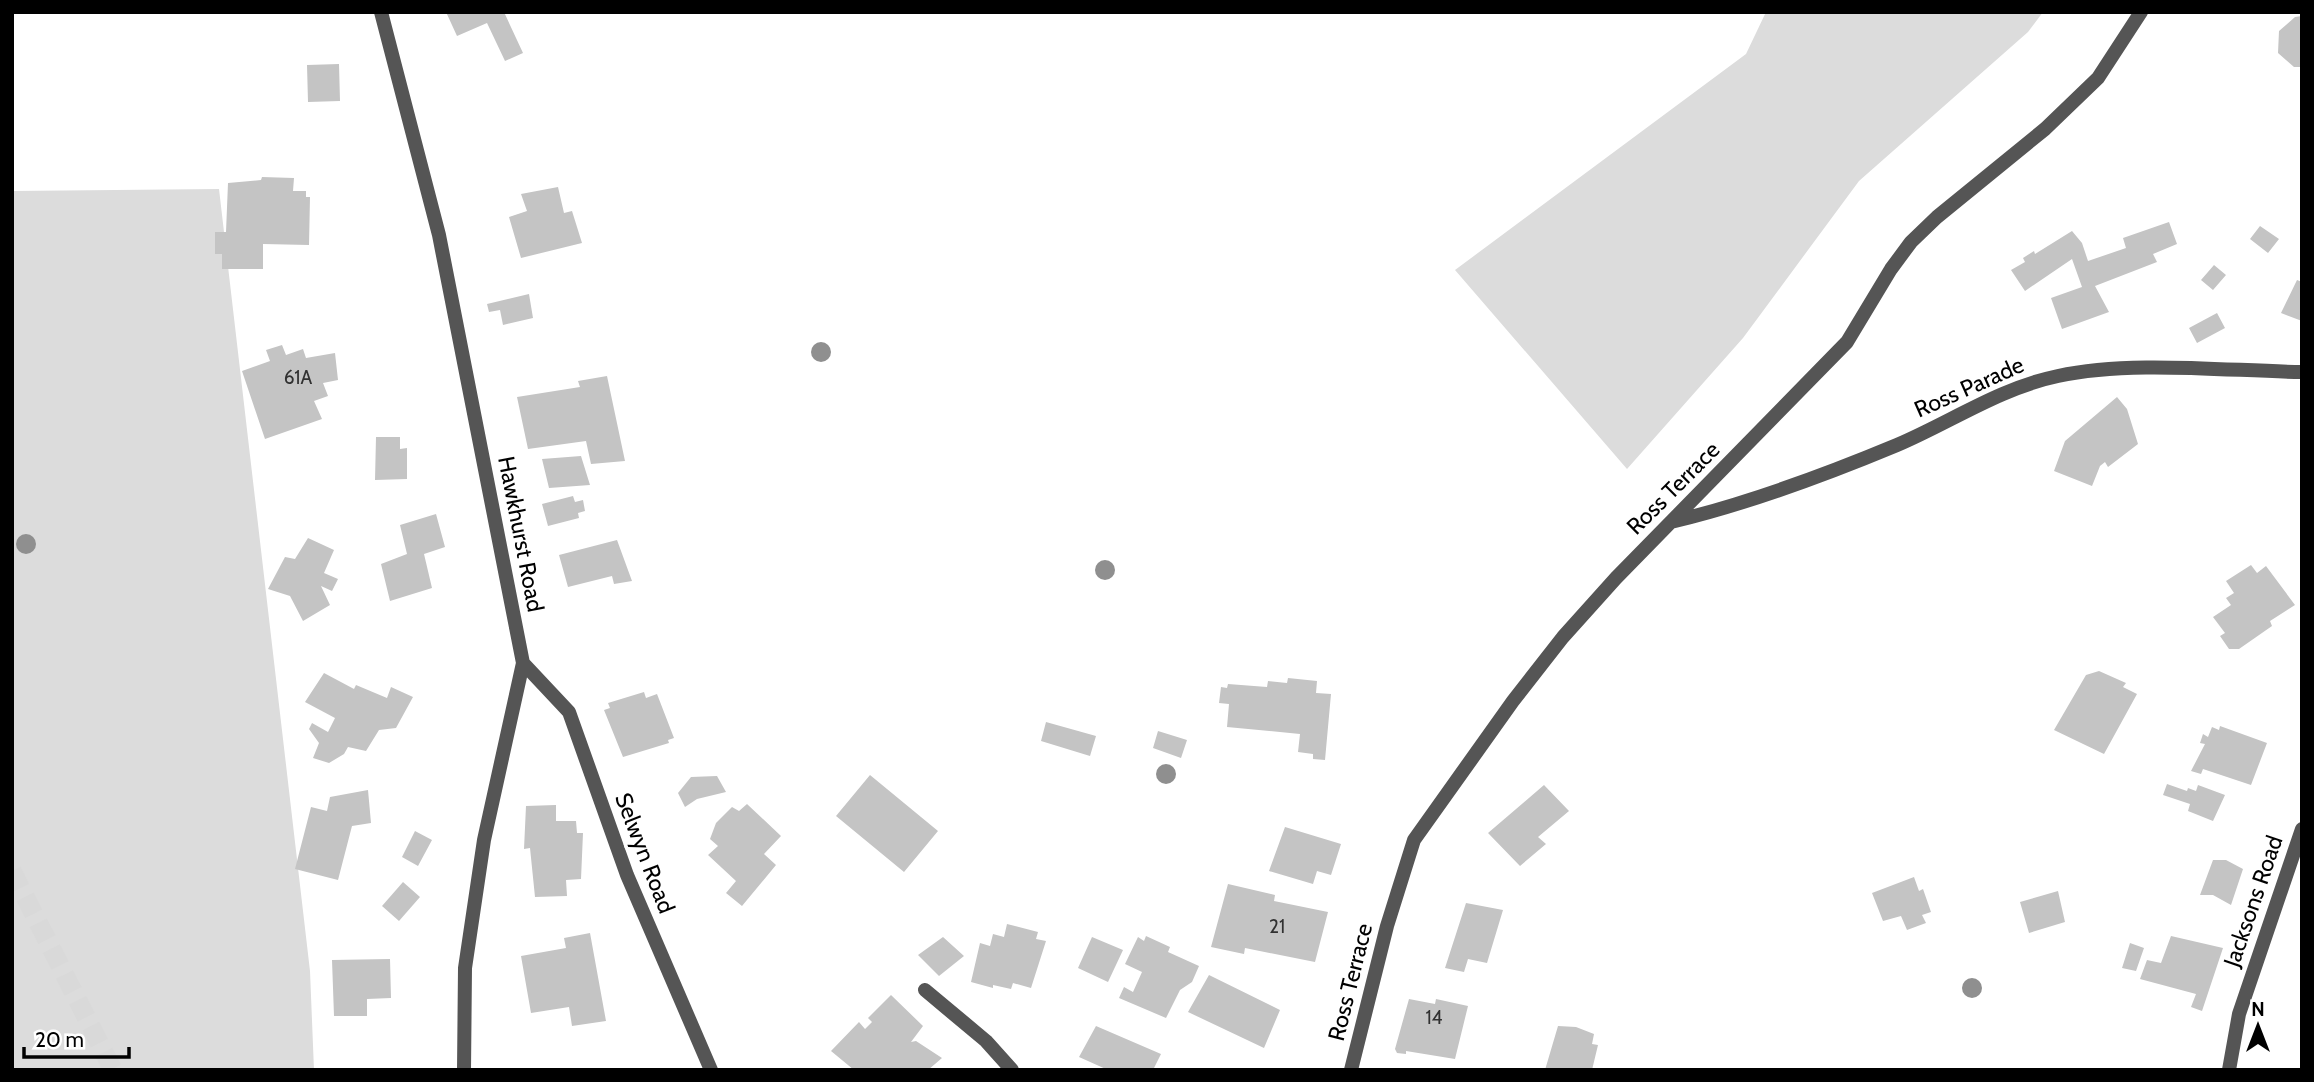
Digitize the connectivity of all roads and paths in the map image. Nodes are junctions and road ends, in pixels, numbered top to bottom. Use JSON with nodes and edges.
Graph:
{"nodes":[{"id":1,"x":381,"y":12,"type":"edge"},
{"id":2,"x":2141,"y":12,"type":"edge"},
{"id":3,"x":2302,"y":372,"type":"edge"},
{"id":4,"x":1670,"y":522,"type":"junction"},
{"id":5,"x":523,"y":663,"type":"junction"},
{"id":6,"x":2302,"y":828,"type":"edge"},
{"id":7,"x":925,"y":990,"type":"dead end"},
{"id":8,"x":464,"y":1070,"type":"edge"},
{"id":9,"x":711,"y":1070,"type":"edge"},
{"id":10,"x":1012,"y":1070,"type":"edge"},
{"id":11,"x":1351,"y":1070,"type":"edge"},
{"id":12,"x":2229,"y":1070,"type":"edge"}],
"edges":[{"from":1,"to":5,"type":"street","name":"Hawkhurst Road"},
{"from":2,"to":4,"type":"street","name":"Ross Terrace"},
{"from":3,"to":4,"type":"street","name":"Ross Parade"},
{"from":4,"to":11,"type":"street","name":"Ross Terrace"},
{"from":5,"to":8,"type":"street","name":"Hawkhurst Road"},
{"from":5,"to":9,"type":"street","name":"Selwyn Road"},
{"from":6,"to":12,"type":"street","name":"Jacksons Road"},
{"from":7,"to":10,"type":"street"}]}
